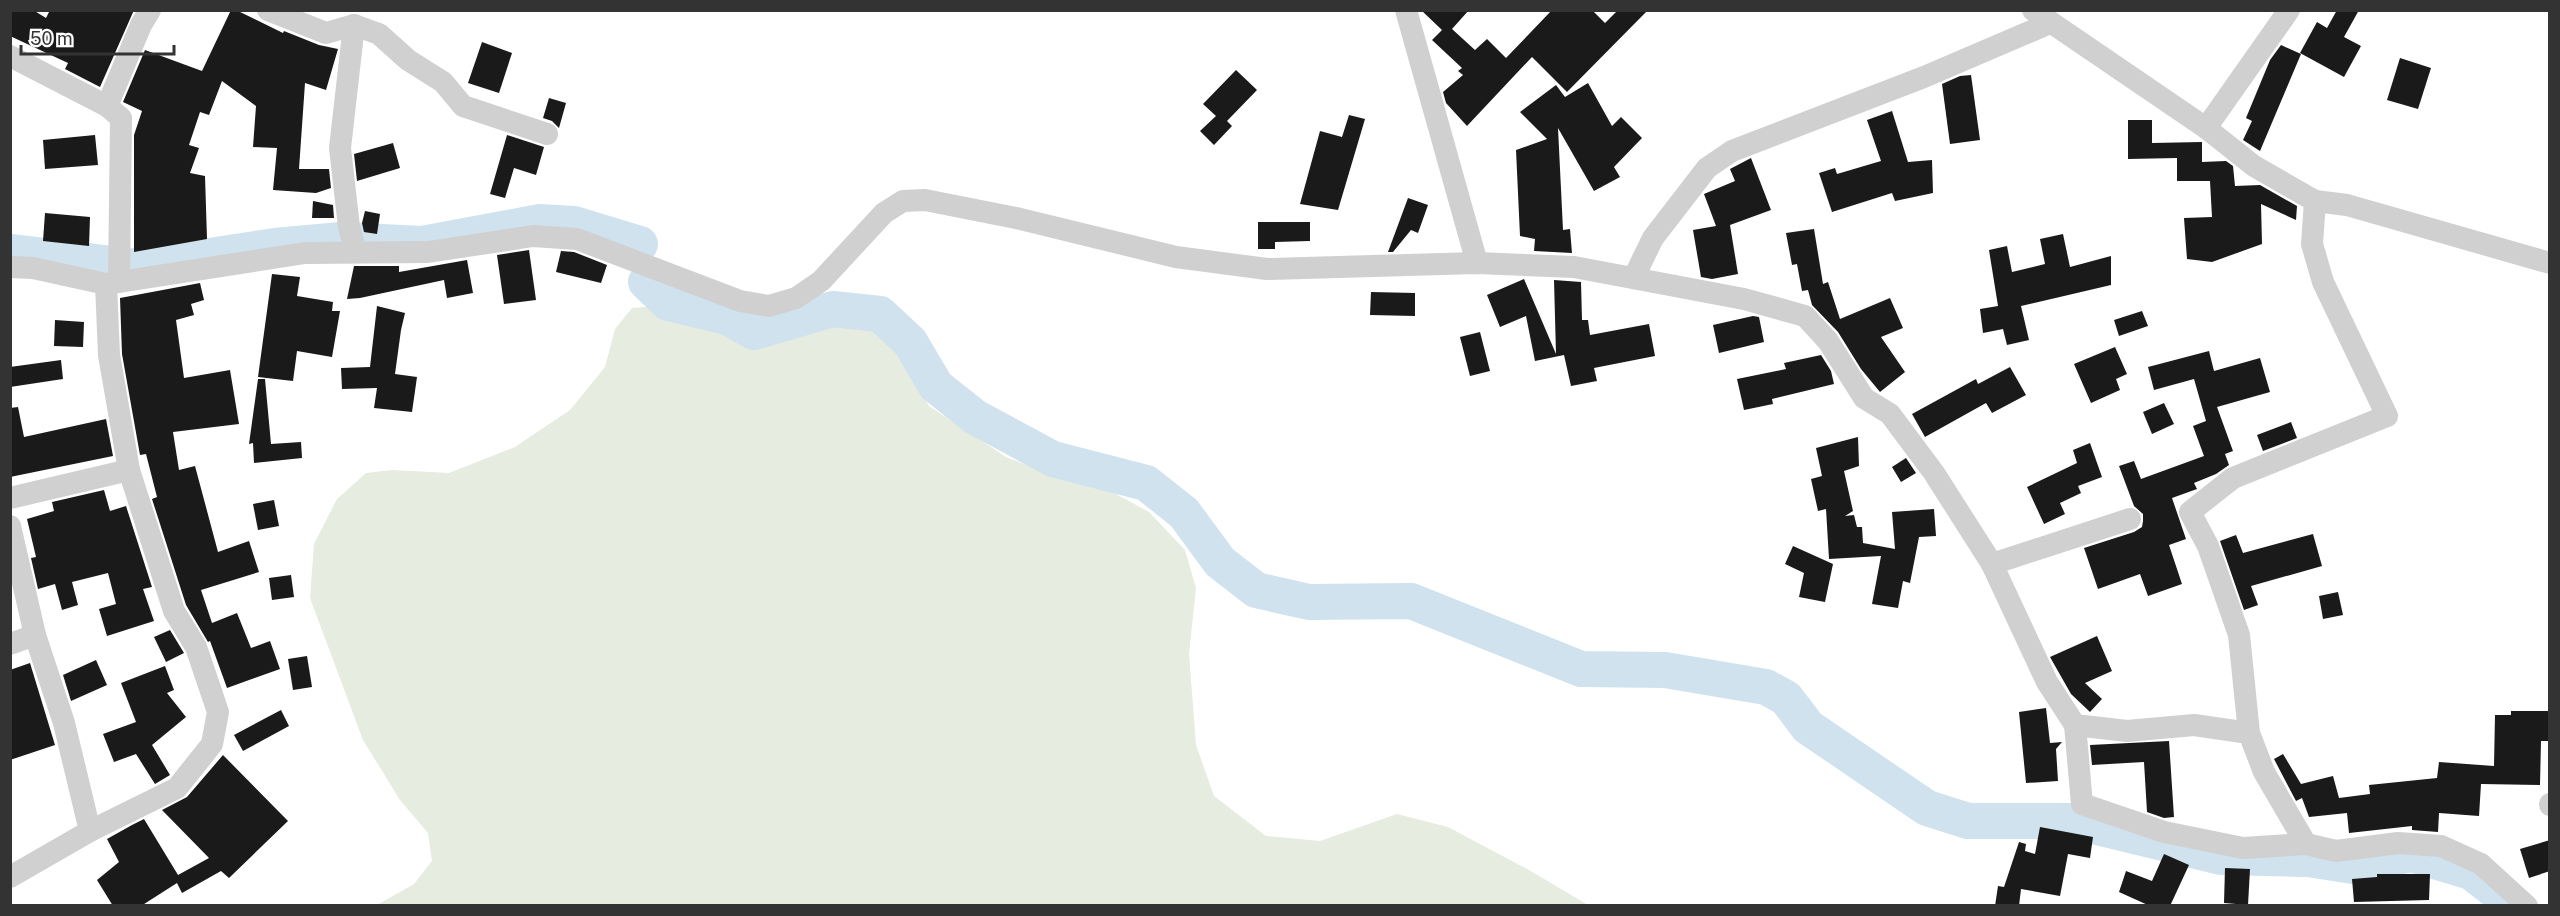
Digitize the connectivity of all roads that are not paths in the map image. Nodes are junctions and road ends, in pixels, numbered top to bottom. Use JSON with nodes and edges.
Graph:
{"nodes":[{"id":1,"x":150,"y":10,"type":"edge"},
{"id":2,"x":268,"y":10,"type":"edge"},
{"id":3,"x":1406,"y":10,"type":"edge"},
{"id":4,"x":2289,"y":10,"type":"edge"},
{"id":5,"x":2041,"y":17,"type":"edge"},
{"id":6,"x":354,"y":25,"type":"junction"},
{"id":7,"x":10,"y":56,"type":"edge"},
{"id":8,"x":107,"y":106,"type":"junction"},
{"id":9,"x":2206,"y":128,"type":"junction"},
{"id":10,"x":547,"y":134,"type":"dead end"},
{"id":11,"x":2315,"y":201,"type":"junction"},
{"id":12,"x":356,"y":251,"type":"junction"},
{"id":13,"x":1477,"y":263,"type":"junction"},
{"id":14,"x":2550,"y":263,"type":"edge"},
{"id":15,"x":10,"y":267,"type":"edge"},
{"id":16,"x":1634,"y":277,"type":"junction"},
{"id":17,"x":114,"y":282,"type":"junction"},
{"id":18,"x":129,"y":470,"type":"junction"},
{"id":19,"x":10,"y":498,"type":"edge"},
{"id":20,"x":2130,"y":519,"type":"dead end"},
{"id":21,"x":10,"y":526,"type":"edge"},
{"id":22,"x":1992,"y":564,"type":"junction"},
{"id":23,"x":36,"y":635,"type":"junction"},
{"id":24,"x":10,"y":644,"type":"edge"},
{"id":25,"x":2075,"y":725,"type":"junction"},
{"id":26,"x":2249,"y":733,"type":"junction"},
{"id":27,"x":90,"y":831,"type":"junction"},
{"id":28,"x":2306,"y":844,"type":"junction"},
{"id":29,"x":10,"y":877,"type":"edge"},
{"id":30,"x":2527,"y":906,"type":"edge"}],
"edges":[{"from":1,"to":8,"type":"street"},
{"from":2,"to":6,"type":"street"},
{"from":3,"to":13,"type":"street"},
{"from":4,"to":9,"type":"street"},
{"from":5,"to":9,"type":"street"},
{"from":5,"to":16,"type":"street"},
{"from":6,"to":10,"type":"street"},
{"from":6,"to":12,"type":"street"},
{"from":7,"to":8,"type":"street"},
{"from":8,"to":17,"type":"street"},
{"from":9,"to":11,"type":"street"},
{"from":11,"to":14,"type":"street"},
{"from":11,"to":26,"type":"street"},
{"from":12,"to":13,"type":"street"},
{"from":12,"to":17,"type":"street"},
{"from":13,"to":16,"type":"street"},
{"from":15,"to":17,"type":"street"},
{"from":16,"to":22,"type":"street"},
{"from":17,"to":18,"type":"street"},
{"from":18,"to":19,"type":"street"},
{"from":18,"to":27,"type":"street"},
{"from":20,"to":22,"type":"street"},
{"from":21,"to":23,"type":"street"},
{"from":22,"to":25,"type":"street"},
{"from":23,"to":24,"type":"street"},
{"from":23,"to":27,"type":"street"},
{"from":25,"to":26,"type":"street"},
{"from":25,"to":28,"type":"street"},
{"from":26,"to":28,"type":"street"},
{"from":27,"to":29,"type":"street"},
{"from":28,"to":30,"type":"street"}]}
